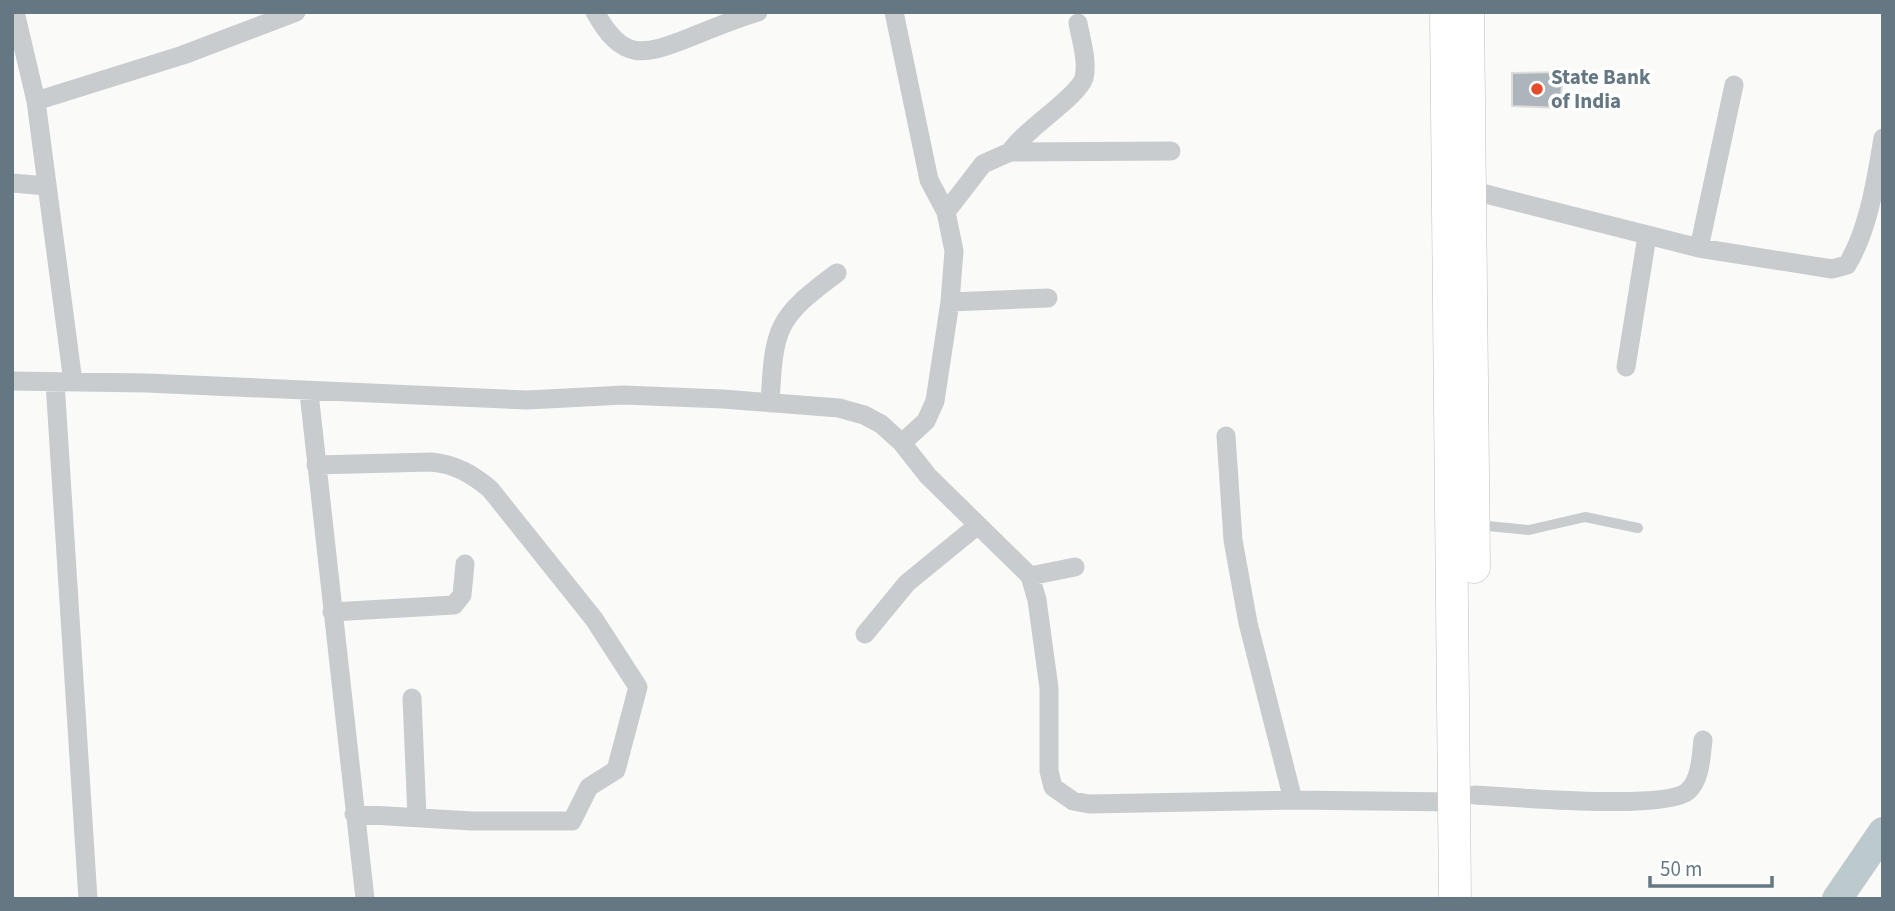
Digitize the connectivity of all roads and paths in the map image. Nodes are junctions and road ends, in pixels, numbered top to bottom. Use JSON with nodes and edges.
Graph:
{"nodes":[{"id":1,"x":296,"y":12,"type":"edge"},
{"id":2,"x":595,"y":12,"type":"edge"},
{"id":3,"x":758,"y":12,"type":"edge"},
{"id":4,"x":894,"y":12,"type":"edge"},
{"id":5,"x":1446,"y":12,"type":"edge"},
{"id":6,"x":1468,"y":12,"type":"edge"},
{"id":7,"x":15,"y":19,"type":"edge"},
{"id":8,"x":1078,"y":23,"type":"dead end"},
{"id":9,"x":1734,"y":85,"type":"dead end"},
{"id":10,"x":36,"y":101,"type":"junction"},
{"id":11,"x":1883,"y":138,"type":"edge"},
{"id":12,"x":1171,"y":151,"type":"dead end"},
{"id":13,"x":1010,"y":152,"type":"junction"},
{"id":14,"x":12,"y":183,"type":"edge"},
{"id":15,"x":47,"y":186,"type":"junction"},
{"id":16,"x":1470,"y":190,"type":"junction"},
{"id":17,"x":946,"y":212,"type":"junction"},
{"id":18,"x":1647,"y":236,"type":"junction"},
{"id":19,"x":1699,"y":248,"type":"junction"},
{"id":20,"x":837,"y":273,"type":"dead end"},
{"id":21,"x":1048,"y":298,"type":"dead end"},
{"id":22,"x":950,"y":302,"type":"junction"},
{"id":23,"x":1626,"y":367,"type":"dead end"},
{"id":24,"x":12,"y":381,"type":"edge"},
{"id":25,"x":64,"y":382,"type":"junction"},
{"id":26,"x":309,"y":393,"type":"junction"},
{"id":27,"x":770,"y":402,"type":"junction"},
{"id":28,"x":1226,"y":436,"type":"dead end"},
{"id":29,"x":902,"y":443,"type":"junction"},
{"id":30,"x":316,"y":465,"type":"junction"},
{"id":31,"x":978,"y":525,"type":"junction"},
{"id":32,"x":1474,"y":525,"type":"junction"},
{"id":33,"x":1639,"y":528,"type":"dead end"},
{"id":34,"x":465,"y":564,"type":"dead end"},
{"id":35,"x":1074,"y":567,"type":"dead end"},
{"id":36,"x":1030,"y":576,"type":"junction"},
{"id":37,"x":332,"y":612,"type":"junction"},
{"id":38,"x":865,"y":634,"type":"dead end"},
{"id":39,"x":412,"y":698,"type":"dead end"},
{"id":40,"x":1703,"y":740,"type":"dead end"},
{"id":41,"x":1465,"y":799,"type":"junction"},
{"id":42,"x":1293,"y":800,"type":"junction"},
{"id":43,"x":354,"y":814,"type":"junction"},
{"id":44,"x":418,"y":817,"type":"junction"},
{"id":45,"x":361,"y":898,"type":"edge"},
{"id":46,"x":88,"y":899,"type":"edge"},
{"id":47,"x":1455,"y":899,"type":"edge"},
{"id":48,"x":1475,"y":899,"type":"edge"}],
"edges":[{"from":1,"to":10,"type":"street"},
{"from":2,"to":3,"type":"street"},
{"from":4,"to":17,"type":"street"},
{"from":5,"to":41,"type":"main road"},
{"from":6,"to":16,"type":"main road"},
{"from":7,"to":10,"type":"street"},
{"from":8,"to":13,"type":"street"},
{"from":9,"to":19,"type":"street"},
{"from":10,"to":15,"type":"street"},
{"from":11,"to":19,"type":"street"},
{"from":12,"to":13,"type":"street"},
{"from":13,"to":17,"type":"street"},
{"from":14,"to":15,"type":"street"},
{"from":15,"to":25,"type":"street"},
{"from":16,"to":18,"type":"street"},
{"from":16,"to":32,"type":"main road"},
{"from":17,"to":22,"type":"street"},
{"from":18,"to":19,"type":"street"},
{"from":18,"to":23,"type":"street"},
{"from":20,"to":27,"type":"street"},
{"from":21,"to":22,"type":"street"},
{"from":22,"to":29,"type":"street"},
{"from":24,"to":25,"type":"street"},
{"from":25,"to":26,"type":"street"},
{"from":25,"to":46,"type":"street"},
{"from":26,"to":27,"type":"street"},
{"from":26,"to":30,"type":"street"},
{"from":27,"to":29,"type":"street"},
{"from":28,"to":42,"type":"street"},
{"from":29,"to":31,"type":"street"},
{"from":30,"to":37,"type":"street"},
{"from":30,"to":44,"type":"street"},
{"from":31,"to":36,"type":"street"},
{"from":31,"to":38,"type":"street"},
{"from":32,"to":33,"type":"lane"},
{"from":32,"to":41,"type":"main road"},
{"from":34,"to":37,"type":"street"},
{"from":35,"to":36,"type":"street"},
{"from":36,"to":42,"type":"street"},
{"from":37,"to":43,"type":"street"},
{"from":39,"to":44,"type":"street"},
{"from":40,"to":41,"type":"street"},
{"from":41,"to":42,"type":"street"},
{"from":41,"to":47,"type":"main road"},
{"from":41,"to":48,"type":"main road"},
{"from":43,"to":44,"type":"street"},
{"from":43,"to":45,"type":"street"}]}
